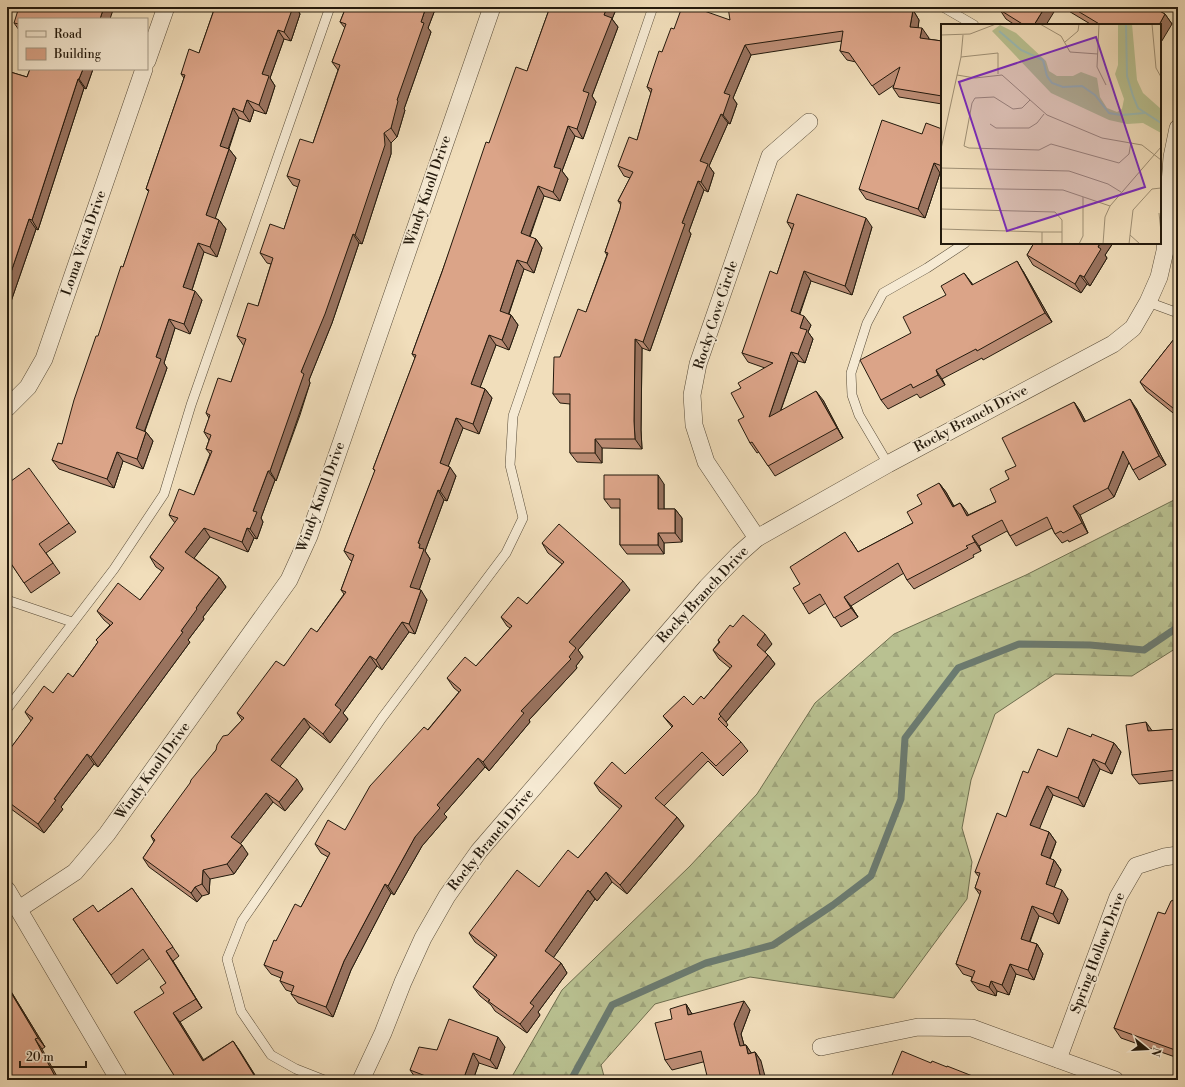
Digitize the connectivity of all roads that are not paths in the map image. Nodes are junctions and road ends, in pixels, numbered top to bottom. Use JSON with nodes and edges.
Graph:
{"nodes":[{"id":1,"x":166,"y":7,"type":"edge"},
{"id":2,"x":330,"y":7,"type":"edge"},
{"id":3,"x":492,"y":7,"type":"edge"},
{"id":4,"x":653,"y":7,"type":"edge"},
{"id":5,"x":943,"y":7,"type":"edge"},
{"id":6,"x":972,"y":24,"type":"edge"},
{"id":7,"x":148,"y":58,"type":"edge"},
{"id":8,"x":144,"y":70,"type":"edge"},
{"id":9,"x":809,"y":122,"type":"dead end"},
{"id":10,"x":1178,"y":128,"type":"edge"},
{"id":11,"x":963,"y":244,"type":"edge"},
{"id":12,"x":1148,"y":302,"type":"junction"},
{"id":13,"x":1178,"y":313,"type":"edge"},
{"id":14,"x":7,"y":408,"type":"edge"},
{"id":15,"x":888,"y":464,"type":"junction"},
{"id":16,"x":757,"y":538,"type":"junction"},
{"id":17,"x":7,"y":600,"type":"edge"},
{"id":18,"x":72,"y":622,"type":"junction"},
{"id":19,"x":7,"y":709,"type":"edge"},
{"id":20,"x":1178,"y":855,"type":"edge"},
{"id":21,"x":7,"y":890,"type":"edge"},
{"id":22,"x":19,"y":909,"type":"junction"},
{"id":23,"x":821,"y":1047,"type":"dead end"},
{"id":24,"x":1058,"y":1059,"type":"junction"},
{"id":25,"x":119,"y":1080,"type":"edge"},
{"id":26,"x":324,"y":1080,"type":"edge"},
{"id":27,"x":361,"y":1080,"type":"edge"},
{"id":28,"x":1114,"y":1080,"type":"edge"}],
"edges":[{"from":1,"to":7,"type":"street"},
{"from":2,"to":18,"type":"lane"},
{"from":3,"to":22,"type":"street","name":"Windy Knoll Drive"},
{"from":4,"to":26,"type":"lane"},
{"from":5,"to":6,"type":"lane"},
{"from":8,"to":14,"type":"street","name":"Loma Vista Drive"},
{"from":9,"to":16,"type":"street","name":"Rocky Cove Circle"},
{"from":10,"to":12,"type":"street","name":"Rocky Branch Drive"},
{"from":11,"to":15,"type":"lane"},
{"from":12,"to":13,"type":"lane"},
{"from":12,"to":15,"type":"street","name":"Rocky Branch Drive"},
{"from":15,"to":16,"type":"street","name":"Rocky Branch Drive"},
{"from":16,"to":27,"type":"street","name":"Rocky Branch Drive"},
{"from":17,"to":18,"type":"lane"},
{"from":18,"to":19,"type":"lane"},
{"from":20,"to":24,"type":"street","name":"Spring Hollow Drive"},
{"from":21,"to":22,"type":"street"},
{"from":22,"to":25,"type":"street"},
{"from":23,"to":24,"type":"street"},
{"from":24,"to":28,"type":"street"}]}
